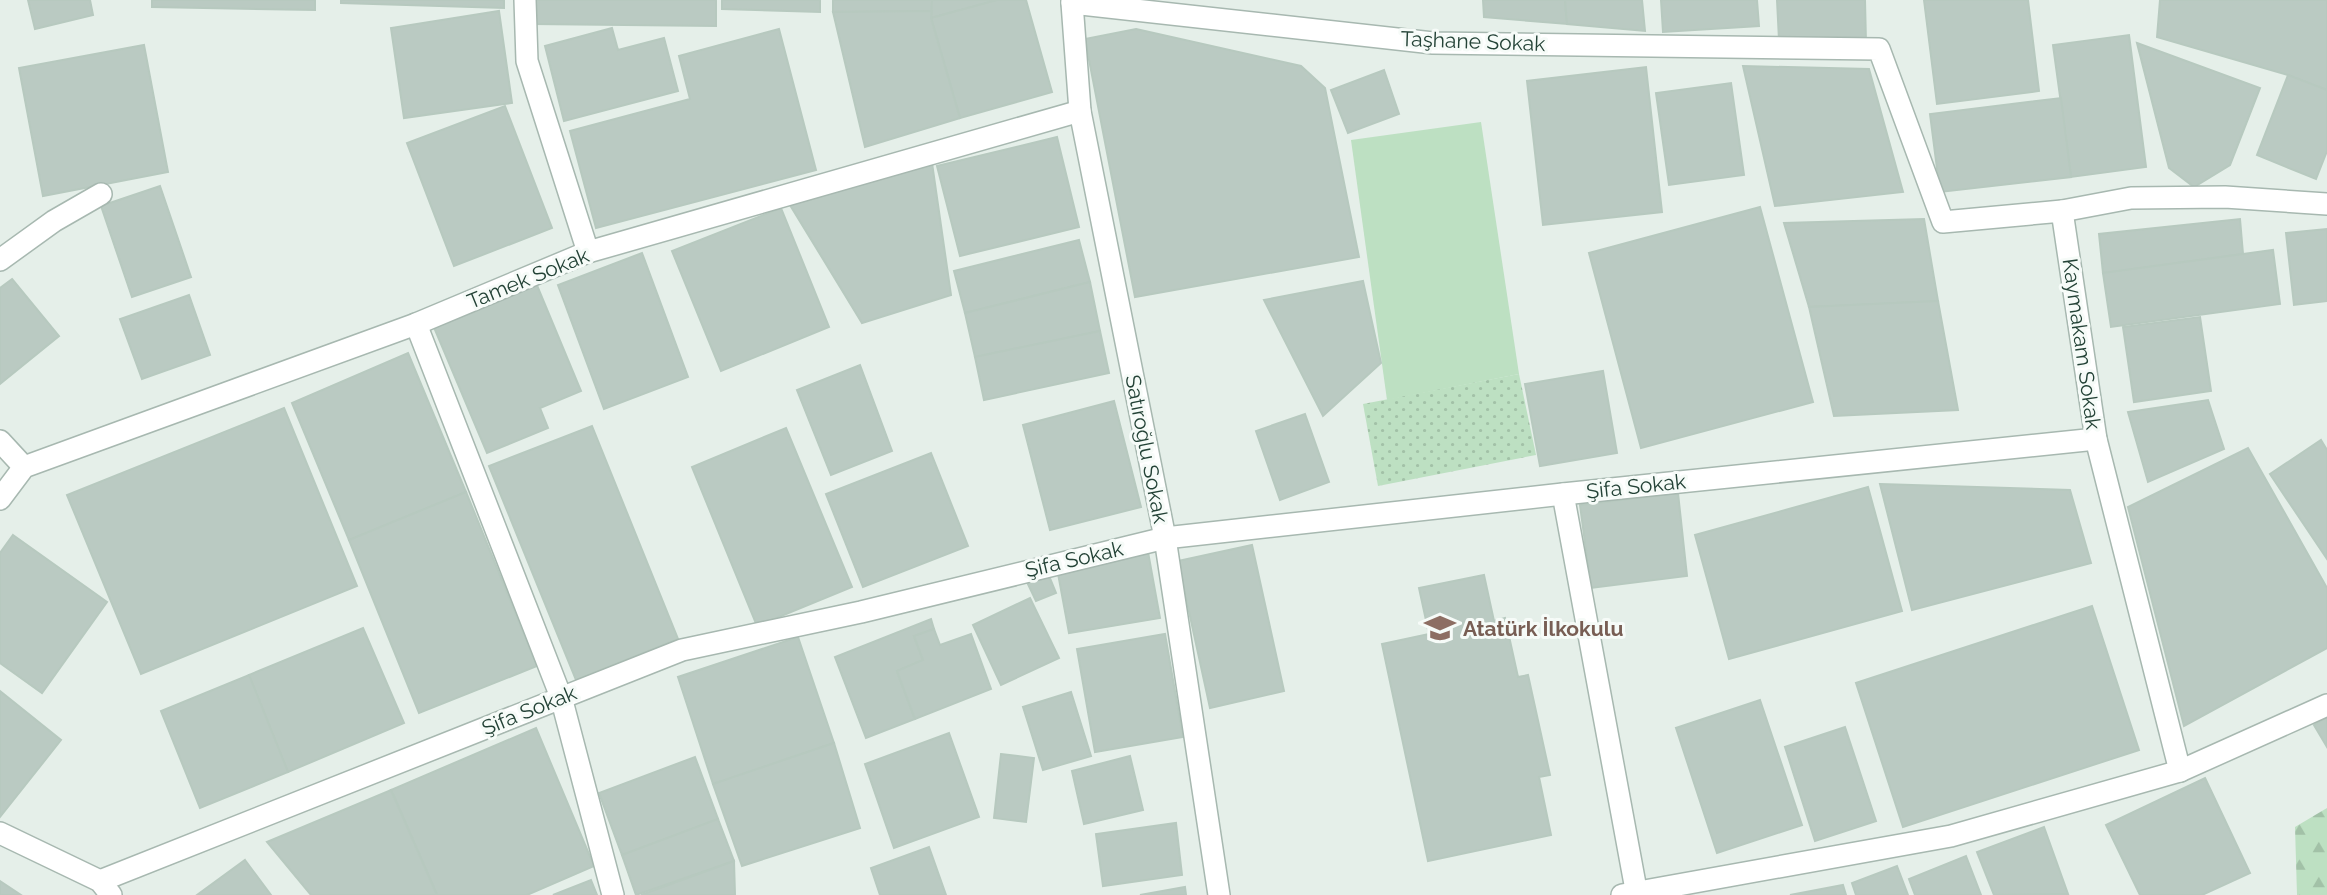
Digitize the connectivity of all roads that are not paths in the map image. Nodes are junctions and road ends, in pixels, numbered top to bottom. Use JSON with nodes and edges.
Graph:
{"nodes":[{"id":1,"x":525,"y":0,"type":"edge"},
{"id":2,"x":1072,"y":2,"type":"edge"},
{"id":3,"x":1080,"y":111,"type":"junction"},
{"id":4,"x":101,"y":194,"type":"dead end"},
{"id":5,"x":2327,"y":204,"type":"edge"},
{"id":6,"x":2062,"y":211,"type":"junction"},
{"id":7,"x":588,"y":252,"type":"junction"},
{"id":8,"x":0,"y":260,"type":"edge"},
{"id":9,"x":416,"y":324,"type":"junction"},
{"id":10,"x":2096,"y":439,"type":"junction"},
{"id":11,"x":0,"y":441,"type":"edge"},
{"id":12,"x":24,"y":467,"type":"junction"},
{"id":13,"x":1563,"y":494,"type":"junction"},
{"id":14,"x":0,"y":499,"type":"edge"},
{"id":15,"x":1165,"y":538,"type":"junction"},
{"id":16,"x":561,"y":697,"type":"junction"},
{"id":17,"x":2327,"y":705,"type":"edge"},
{"id":18,"x":2180,"y":771,"type":"junction"},
{"id":19,"x":0,"y":832,"type":"edge"},
{"id":20,"x":105,"y":888,"type":"edge"},
{"id":21,"x":1632,"y":894,"type":"edge"},
{"id":22,"x":613,"y":895,"type":"edge"},
{"id":23,"x":1219,"y":895,"type":"edge"}],
"edges":[{"from":1,"to":7,"type":"street"},
{"from":2,"to":3,"type":"street","name":"Satıroğlu Sokak"},
{"from":2,"to":6,"type":"street","name":"Taşhane Sokak"},
{"from":3,"to":7,"type":"street","name":"Tamek Sokak"},
{"from":3,"to":15,"type":"street","name":"Satıroğlu Sokak"},
{"from":4,"to":8,"type":"street"},
{"from":5,"to":6,"type":"street"},
{"from":6,"to":10,"type":"street","name":"Kaymakam Sokak"},
{"from":7,"to":9,"type":"street","name":"Tamek Sokak"},
{"from":9,"to":12,"type":"street","name":"Tamek Sokak"},
{"from":9,"to":16,"type":"street"},
{"from":10,"to":13,"type":"street","name":"Şifa Sokak"},
{"from":10,"to":18,"type":"street","name":"Kaymakam Sokak"},
{"from":11,"to":12,"type":"street"},
{"from":12,"to":14,"type":"street"},
{"from":13,"to":15,"type":"street","name":"Şifa Sokak"},
{"from":13,"to":21,"type":"street"},
{"from":15,"to":16,"type":"street","name":"Şifa Sokak"},
{"from":15,"to":23,"type":"street","name":"Satıroğlu Sokak"},
{"from":16,"to":20,"type":"street","name":"Şifa Sokak"},
{"from":16,"to":22,"type":"street"},
{"from":17,"to":18,"type":"street"},
{"from":18,"to":21,"type":"street"},
{"from":19,"to":20,"type":"street"}]}
